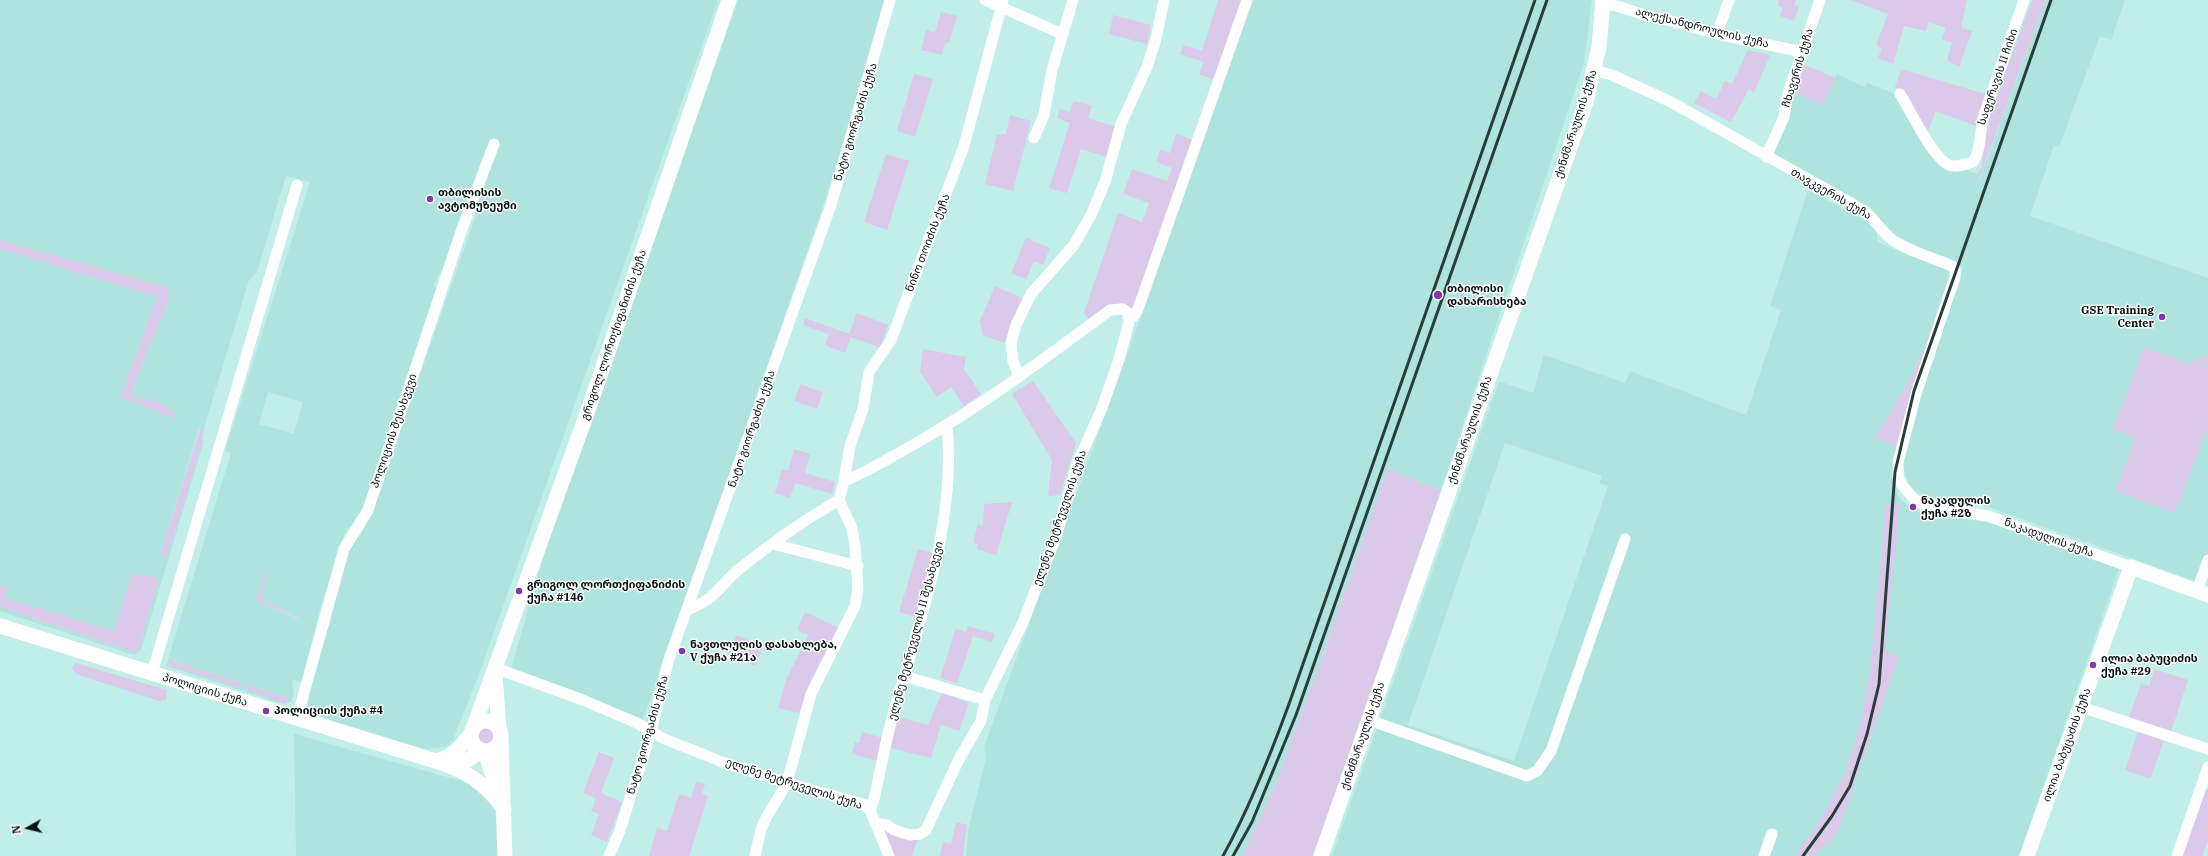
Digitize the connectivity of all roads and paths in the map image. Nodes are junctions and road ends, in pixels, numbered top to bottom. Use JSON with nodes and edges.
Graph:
{"nodes":[{"id":1,"x":729,"y":0,"type":"edge"},
{"id":2,"x":890,"y":0,"type":"edge"},
{"id":3,"x":985,"y":0,"type":"edge"},
{"id":4,"x":1072,"y":0,"type":"edge"},
{"id":5,"x":1164,"y":0,"type":"edge"},
{"id":6,"x":1247,"y":0,"type":"edge"},
{"id":7,"x":1729,"y":0,"type":"edge"},
{"id":8,"x":1820,"y":0,"type":"edge"},
{"id":9,"x":2024,"y":0,"type":"edge"},
{"id":10,"x":1602,"y":2,"type":"edge"},
{"id":11,"x":1002,"y":4,"type":"edge"},
{"id":12,"x":1062,"y":34,"type":"junction"},
{"id":13,"x":1717,"y":34,"type":"junction"},
{"id":14,"x":1802,"y":52,"type":"junction"},
{"id":15,"x":1594,"y":70,"type":"junction"},
{"id":16,"x":1900,"y":94,"type":"dead end"},
{"id":17,"x":1034,"y":138,"type":"dead end"},
{"id":18,"x":494,"y":144,"type":"dead end"},
{"id":19,"x":1766,"y":158,"type":"junction"},
{"id":20,"x":297,"y":185,"type":"dead end"},
{"id":21,"x":1128,"y":318,"type":"junction"},
{"id":22,"x":1019,"y":377,"type":"junction"},
{"id":23,"x":947,"y":426,"type":"junction"},
{"id":24,"x":1898,"y":477,"type":"joint"},
{"id":25,"x":844,"y":481,"type":"junction"},
{"id":26,"x":840,"y":500,"type":"junction"},
{"id":27,"x":1626,"y":539,"type":"dead end"},
{"id":28,"x":773,"y":544,"type":"junction"},
{"id":29,"x":2208,"y":560,"type":"edge"},
{"id":30,"x":858,"y":566,"type":"junction"},
{"id":31,"x":2131,"y":567,"type":"junction"},
{"id":32,"x":2202,"y":593,"type":"edge"},
{"id":33,"x":689,"y":609,"type":"junction"},
{"id":34,"x":0,"y":626,"type":"edge"},
{"id":35,"x":495,"y":668,"type":"junction"},
{"id":36,"x":152,"y":673,"type":"junction"},
{"id":37,"x":904,"y":676,"type":"junction"},
{"id":38,"x":985,"y":700,"type":"junction"},
{"id":39,"x":2081,"y":707,"type":"junction"},
{"id":40,"x":297,"y":718,"type":"junction"},
{"id":41,"x":1369,"y":720,"type":"junction"},
{"id":42,"x":473,"y":729,"type":"junction"},
{"id":43,"x":651,"y":732,"type":"junction"},
{"id":44,"x":500,"y":734,"type":"junction"},
{"id":45,"x":2208,"y":749,"type":"edge"},
{"id":46,"x":483,"y":751,"type":"junction"},
{"id":47,"x":439,"y":762,"type":"junction"},
{"id":48,"x":2208,"y":767,"type":"edge"},
{"id":49,"x":2206,"y":780,"type":"edge"},
{"id":50,"x":787,"y":783,"type":"junction"},
{"id":51,"x":504,"y":809,"type":"junction"},
{"id":52,"x":870,"y":810,"type":"junction"},
{"id":53,"x":875,"y":823,"type":"junction"},
{"id":54,"x":1772,"y":834,"type":"dead end"},
{"id":55,"x":505,"y":856,"type":"edge"},
{"id":56,"x":609,"y":856,"type":"edge"},
{"id":57,"x":755,"y":856,"type":"edge"},
{"id":58,"x":889,"y":856,"type":"edge"},
{"id":59,"x":1321,"y":856,"type":"edge"},
{"id":60,"x":1764,"y":856,"type":"edge"},
{"id":61,"x":2027,"y":856,"type":"edge"},
{"id":62,"x":2177,"y":856,"type":"edge"}],
"edges":[{"from":1,"to":35,"type":"street","name":"გრიგოლ ლორთქიფანიძის ქუჩა"},
{"from":2,"to":33,"type":"street","name":"ნატო გიორგაძის ქუჩა"},
{"from":3,"to":11,"type":"street"},
{"from":4,"to":12,"type":"street"},
{"from":5,"to":22,"type":"street"},
{"from":6,"to":21,"type":"street"},
{"from":7,"to":13,"type":"street"},
{"from":8,"to":14,"type":"street","name":"ჩხავერის ქუჩა"},
{"from":9,"to":16,"type":"street","name":"საფერავის II ჩიხი"},
{"from":10,"to":13,"type":"street","name":"ალექსანდროულის ქუჩა"},
{"from":10,"to":15,"type":"street","name":"ქინძმარაულის ქუჩა"},
{"from":11,"to":12,"type":"street"},
{"from":11,"to":25,"type":"street","name":"ნინო თოიძის ქუჩა"},
{"from":12,"to":17,"type":"street"},
{"from":13,"to":14,"type":"street","name":"ალექსანდროულის ქუჩა"},
{"from":14,"to":19,"type":"street","name":"ჩხავერის ქუჩა"},
{"from":15,"to":19,"type":"street","name":"თავკვერის ქუჩა"},
{"from":15,"to":41,"type":"street","name":"ქინძმარაულის ქუჩა"},
{"from":18,"to":40,"type":"street","name":"პოლიციის შესახვევი"},
{"from":19,"to":24,"type":"street","name":"თავკვერის ქუჩა"},
{"from":20,"to":36,"type":"street"},
{"from":21,"to":22,"type":"street"},
{"from":21,"to":38,"type":"street","name":"ელენე მეტრეველის ქუჩა"},
{"from":22,"to":23,"type":"street"},
{"from":23,"to":25,"type":"street"},
{"from":23,"to":37,"type":"street","name":"ელენე მეტრეველის II შესახვევი"},
{"from":24,"to":31,"type":"street","name":"ნაკადულის ქუჩა"},
{"from":25,"to":26,"type":"street","name":"ნინო თოიძის ქუჩა"},
{"from":26,"to":28,"type":"street"},
{"from":26,"to":30,"type":"street"},
{"from":27,"to":41,"type":"street"},
{"from":28,"to":30,"type":"street"},
{"from":28,"to":33,"type":"street"},
{"from":29,"to":32,"type":"street"},
{"from":30,"to":50,"type":"street"},
{"from":31,"to":32,"type":"street","name":"ნაკადულის ქუჩა"},
{"from":31,"to":39,"type":"street","name":"ილია ბაბუცაძის ქუჩა"},
{"from":33,"to":43,"type":"street","name":"ნატო გიორგაძის ქუჩა"},
{"from":34,"to":36,"type":"street","name":"პოლიციის ქუჩა"},
{"from":35,"to":42,"type":"street","name":"გრიგოლ ლორთქიფანიძის ქუჩა"},
{"from":35,"to":43,"type":"street","name":"ელენე მეტრეველის ქუჩა"},
{"from":35,"to":44,"type":"street","name":"გრიგოლ ლორთქიფანიძის ქუჩა"},
{"from":36,"to":40,"type":"street","name":"პოლიციის ქუჩა"},
{"from":37,"to":38,"type":"street"},
{"from":37,"to":52,"type":"street","name":"ელენე მეტრეველის II შესახვევი"},
{"from":38,"to":53,"type":"street","name":"ელენე მეტრეველის ქუჩა"},
{"from":39,"to":45,"type":"street"},
{"from":39,"to":61,"type":"street","name":"ილია ბაბუცაძის ქუჩა"},
{"from":40,"to":47,"type":"street","name":"პოლიციის ქუჩა"},
{"from":41,"to":59,"type":"street","name":"ქინძმარაულის ქუჩა"},
{"from":42,"to":44,"type":"street"},
{"from":42,"to":46,"type":"street"},
{"from":42,"to":47,"type":"street"},
{"from":43,"to":50,"type":"street","name":"ელენე მეტრეველის ქუჩა"},
{"from":43,"to":56,"type":"street","name":"ნატო გიორგაძის ქუჩა"},
{"from":44,"to":46,"type":"street"},
{"from":44,"to":51,"type":"street","name":"გრიგოლ ლორთქიფანიძის ქუჩა"},
{"from":46,"to":47,"type":"street","name":"პოლიციის ქუჩა"},
{"from":46,"to":51,"type":"street","name":"გრიგოლ ლორთქიფანიძის ქუჩა"},
{"from":47,"to":51,"type":"street"},
{"from":48,"to":49,"type":"street"},
{"from":49,"to":62,"type":"street"},
{"from":50,"to":52,"type":"street","name":"ელენე მეტრეველის ქუჩა"},
{"from":50,"to":57,"type":"street"},
{"from":51,"to":55,"type":"street","name":"გრიგოლ ლორთქიფანიძის ქუჩა"},
{"from":52,"to":53,"type":"street","name":"ელენე მეტრეველის ქუჩა"},
{"from":53,"to":58,"type":"street"},
{"from":54,"to":60,"type":"street"}]}
